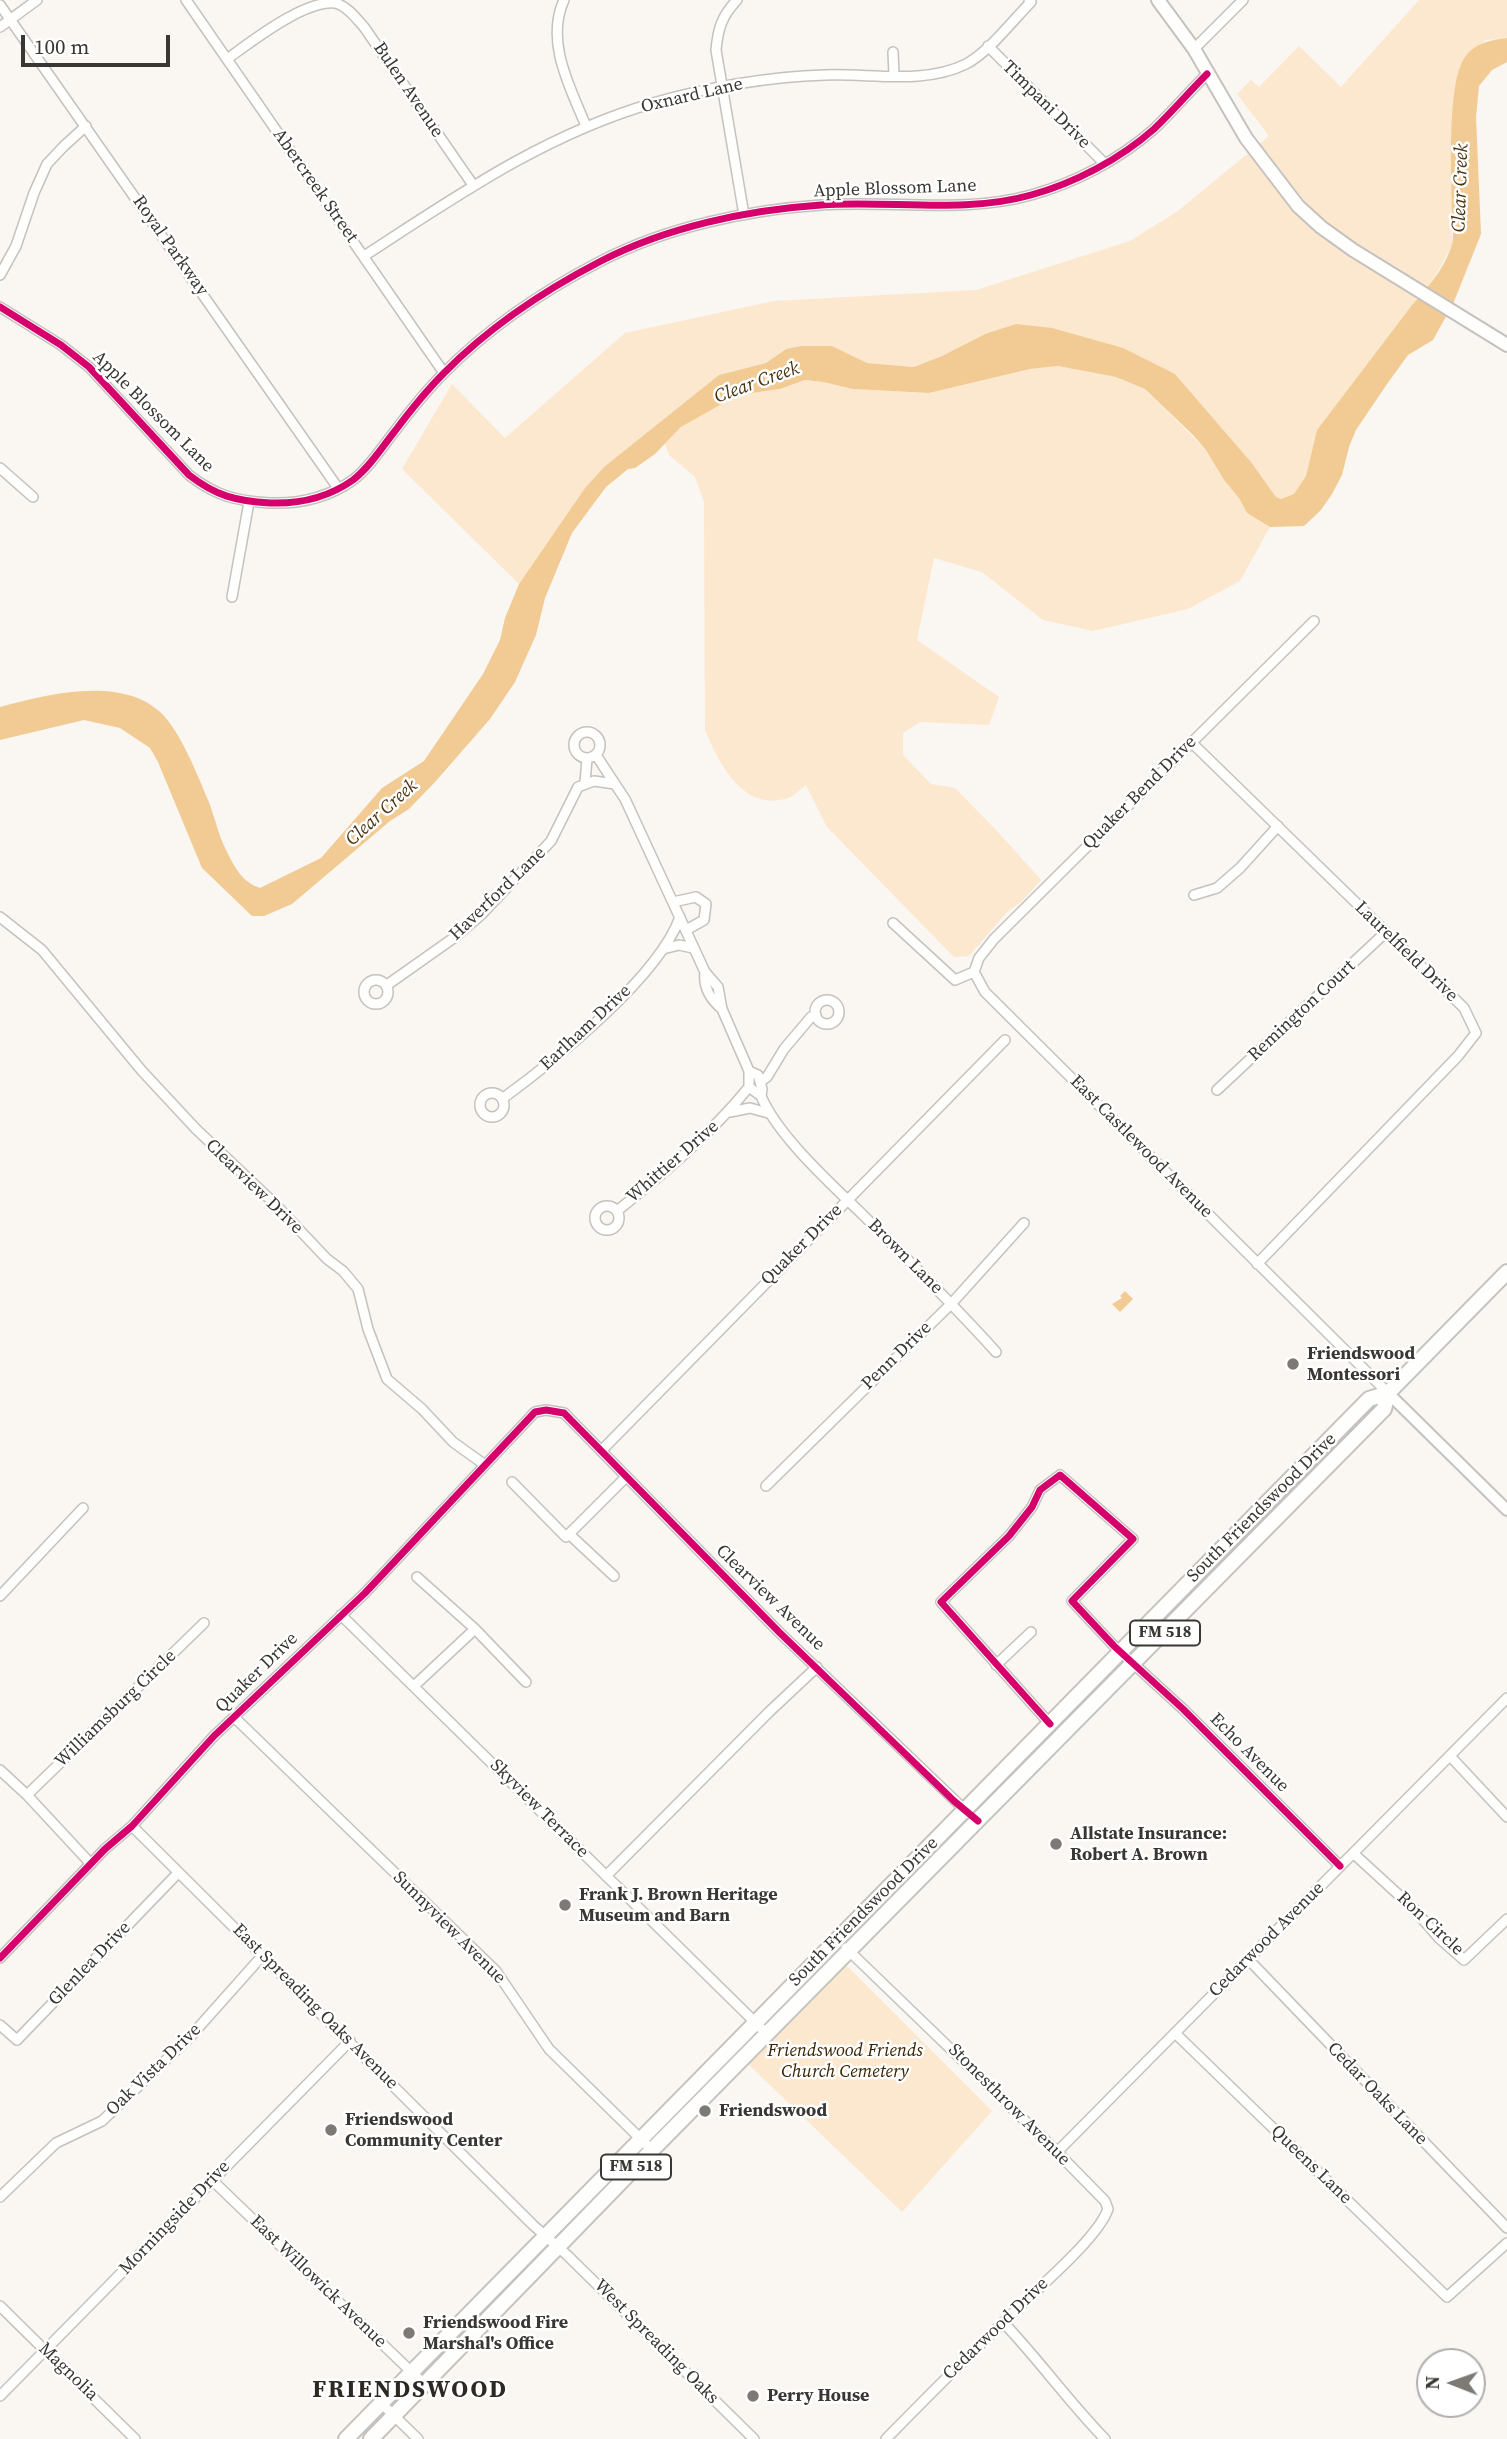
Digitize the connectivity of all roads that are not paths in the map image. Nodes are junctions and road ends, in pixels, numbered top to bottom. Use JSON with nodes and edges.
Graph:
{"nodes":[{"id":1,"x":37,"y":0,"type":"edge"},
{"id":2,"x":186,"y":0,"type":"edge"},
{"id":3,"x":564,"y":0,"type":"edge"},
{"id":4,"x":737,"y":0,"type":"edge"},
{"id":5,"x":1158,"y":0,"type":"edge"},
{"id":6,"x":1243,"y":0,"type":"edge"},
{"id":7,"x":1030,"y":1,"type":"edge"},
{"id":8,"x":0,"y":5,"type":"edge"},
{"id":9,"x":10,"y":19,"type":"junction"},
{"id":10,"x":0,"y":27,"type":"edge"},
{"id":11,"x":988,"y":46,"type":"junction"},
{"id":12,"x":1194,"y":49,"type":"junction"},
{"id":13,"x":893,"y":52,"type":"dead end"},
{"id":14,"x":227,"y":59,"type":"junction"},
{"id":15,"x":1207,"y":74,"type":"junction"},
{"id":16,"x":894,"y":75,"type":"junction"},
{"id":17,"x":721,"y":87,"type":"junction"},
{"id":18,"x":86,"y":126,"type":"junction"},
{"id":19,"x":586,"y":126,"type":"junction"},
{"id":20,"x":1105,"y":164,"type":"junction"},
{"id":21,"x":473,"y":185,"type":"junction"},
{"id":22,"x":744,"y":215,"type":"junction"},
{"id":23,"x":364,"y":256,"type":"junction"},
{"id":24,"x":0,"y":275,"type":"edge"},
{"id":25,"x":0,"y":307,"type":"edge"},
{"id":26,"x":1505,"y":340,"type":"edge"},
{"id":27,"x":444,"y":373,"type":"junction"},
{"id":28,"x":0,"y":468,"type":"edge"},
{"id":29,"x":338,"y":488,"type":"junction"},
{"id":30,"x":33,"y":496,"type":"dead end"},
{"id":31,"x":248,"y":502,"type":"junction"},
{"id":32,"x":232,"y":597,"type":"dead end"},
{"id":33,"x":1314,"y":621,"type":"dead end"},
{"id":34,"x":1191,"y":742,"type":"junction"},
{"id":35,"x":585,"y":783,"type":"junction"},
{"id":36,"x":615,"y":784,"type":"junction"},
{"id":37,"x":1278,"y":826,"type":"junction"},
{"id":38,"x":1194,"y":895,"type":"dead end"},
{"id":39,"x":673,"y":902,"type":"junction"},
{"id":40,"x":0,"y":917,"type":"edge"},
{"id":41,"x":680,"y":917,"type":"junction"},
{"id":42,"x":893,"y":923,"type":"dead end"},
{"id":43,"x":686,"y":930,"type":"junction"},
{"id":44,"x":1386,"y":932,"type":"junction"},
{"id":45,"x":693,"y":948,"type":"junction"},
{"id":46,"x":663,"y":949,"type":"junction"},
{"id":47,"x":974,"y":972,"type":"junction"},
{"id":48,"x":387,"y":985,"type":"dead end"},
{"id":49,"x":816,"y":1015,"type":"dead end"},
{"id":50,"x":1005,"y":1040,"type":"dead end"},
{"id":51,"x":749,"y":1071,"type":"junction"},
{"id":52,"x":761,"y":1081,"type":"junction"},
{"id":53,"x":749,"y":1087,"type":"junction"},
{"id":54,"x":1217,"y":1090,"type":"dead end"},
{"id":55,"x":761,"y":1096,"type":"junction"},
{"id":56,"x":502,"y":1099,"type":"dead end"},
{"id":57,"x":728,"y":1113,"type":"junction"},
{"id":58,"x":768,"y":1113,"type":"junction"},
{"id":59,"x":847,"y":1199,"type":"junction"},
{"id":60,"x":617,"y":1210,"type":"dead end"},
{"id":61,"x":1024,"y":1223,"type":"dead end"},
{"id":62,"x":1257,"y":1264,"type":"junction"},
{"id":63,"x":1507,"y":1272,"type":"edge"},
{"id":64,"x":952,"y":1303,"type":"junction"},
{"id":65,"x":996,"y":1352,"type":"dead end"},
{"id":66,"x":1388,"y":1393,"type":"junction"},
{"id":67,"x":536,"y":1412,"type":"joint"},
{"id":68,"x":601,"y":1451,"type":"junction"},
{"id":69,"x":485,"y":1465,"type":"junction"},
{"id":70,"x":626,"y":1477,"type":"junction"},
{"id":71,"x":512,"y":1482,"type":"dead end"},
{"id":72,"x":766,"y":1486,"type":"dead end"},
{"id":73,"x":83,"y":1508,"type":"dead end"},
{"id":74,"x":1507,"y":1510,"type":"edge"},
{"id":75,"x":569,"y":1534,"type":"junction"},
{"id":76,"x":614,"y":1576,"type":"dead end"},
{"id":77,"x":417,"y":1577,"type":"dead end"},
{"id":78,"x":0,"y":1596,"type":"edge"},
{"id":79,"x":341,"y":1615,"type":"junction"},
{"id":80,"x":204,"y":1623,"type":"dead end"},
{"id":81,"x":474,"y":1629,"type":"junction"},
{"id":82,"x":1031,"y":1632,"type":"dead end"},
{"id":83,"x":1121,"y":1652,"type":"junction"},
{"id":84,"x":1135,"y":1664,"type":"junction"},
{"id":85,"x":996,"y":1665,"type":"junction"},
{"id":86,"x":817,"y":1667,"type":"junction"},
{"id":87,"x":526,"y":1682,"type":"dead end"},
{"id":88,"x":414,"y":1686,"type":"junction"},
{"id":89,"x":1507,"y":1698,"type":"edge"},
{"id":90,"x":234,"y":1717,"type":"junction"},
{"id":91,"x":1050,"y":1724,"type":"junction"},
{"id":92,"x":1450,"y":1756,"type":"junction"},
{"id":93,"x":0,"y":1770,"type":"edge"},
{"id":94,"x":27,"y":1795,"type":"junction"},
{"id":95,"x":964,"y":1810,"type":"junction"},
{"id":96,"x":1507,"y":1817,"type":"edge"},
{"id":97,"x":978,"y":1821,"type":"junction"},
{"id":98,"x":132,"y":1826,"type":"junction"},
{"id":99,"x":1353,"y":1853,"type":"junction"},
{"id":100,"x":91,"y":1864,"type":"junction"},
{"id":101,"x":1340,"y":1866,"type":"junction"},
{"id":102,"x":178,"y":1873,"type":"junction"},
{"id":103,"x":606,"y":1876,"type":"junction"},
{"id":104,"x":858,"y":1919,"type":"junction"},
{"id":105,"x":1507,"y":1919,"type":"edge"},
{"id":106,"x":869,"y":1930,"type":"junction"},
{"id":107,"x":837,"y":1939,"type":"junction"},
{"id":108,"x":849,"y":1951,"type":"junction"},
{"id":109,"x":263,"y":1955,"type":"junction"},
{"id":110,"x":0,"y":1958,"type":"edge"},
{"id":111,"x":1248,"y":1959,"type":"junction"},
{"id":112,"x":755,"y":2022,"type":"junction"},
{"id":113,"x":0,"y":2025,"type":"edge"},
{"id":114,"x":1175,"y":2033,"type":"junction"},
{"id":115,"x":766,"y":2034,"type":"junction"},
{"id":116,"x":350,"y":2041,"type":"junction"},
{"id":117,"x":640,"y":2139,"type":"junction"},
{"id":118,"x":652,"y":2150,"type":"junction"},
{"id":119,"x":1057,"y":2152,"type":"junction"},
{"id":120,"x":212,"y":2180,"type":"junction"},
{"id":121,"x":0,"y":2197,"type":"edge"},
{"id":122,"x":1104,"y":2219,"type":"joint"},
{"id":123,"x":1507,"y":2228,"type":"edge"},
{"id":124,"x":545,"y":2235,"type":"junction"},
{"id":125,"x":1507,"y":2243,"type":"edge"},
{"id":126,"x":558,"y":2247,"type":"junction"},
{"id":127,"x":0,"y":2306,"type":"edge"},
{"id":128,"x":1003,"y":2322,"type":"junction"},
{"id":129,"x":46,"y":2350,"type":"junction"},
{"id":130,"x":412,"y":2372,"type":"junction"},
{"id":131,"x":424,"y":2384,"type":"junction"},
{"id":132,"x":0,"y":2396,"type":"edge"},
{"id":133,"x":381,"y":2403,"type":"junction"},
{"id":134,"x":394,"y":2416,"type":"junction"},
{"id":135,"x":135,"y":2439,"type":"edge"},
{"id":136,"x":346,"y":2439,"type":"edge"},
{"id":137,"x":371,"y":2439,"type":"edge"},
{"id":138,"x":418,"y":2439,"type":"edge"},
{"id":139,"x":754,"y":2439,"type":"edge"},
{"id":140,"x":886,"y":2439,"type":"edge"},
{"id":141,"x":1105,"y":2439,"type":"edge"}],
"edges":[{"from":1,"to":9,"type":"street"},
{"from":2,"to":14,"type":"street","name":"Abercreek Street"},
{"from":3,"to":19,"type":"street"},
{"from":4,"to":17,"type":"street"},
{"from":5,"to":12,"type":"main road"},
{"from":6,"to":12,"type":"street"},
{"from":7,"to":11,"type":"street","name":"Oxnard Lane"},
{"from":8,"to":9,"type":"street","name":"Royal Parkway"},
{"from":9,"to":10,"type":"street"},
{"from":9,"to":18,"type":"street","name":"Royal Parkway"},
{"from":11,"to":16,"type":"street","name":"Oxnard Lane"},
{"from":11,"to":20,"type":"street","name":"Timpani Drive"},
{"from":12,"to":15,"type":"main road"},
{"from":13,"to":16,"type":"street"},
{"from":14,"to":21,"type":"street","name":"Bulen Avenue"},
{"from":14,"to":23,"type":"street","name":"Abercreek Street"},
{"from":15,"to":20,"type":"street","name":"Apple Blossom Lane"},
{"from":15,"to":26,"type":"main road"},
{"from":16,"to":17,"type":"street","name":"Oxnard Lane"},
{"from":17,"to":19,"type":"street","name":"Oxnard Lane"},
{"from":17,"to":22,"type":"street"},
{"from":18,"to":24,"type":"street"},
{"from":18,"to":29,"type":"street","name":"Royal Parkway"},
{"from":19,"to":21,"type":"street","name":"Oxnard Lane"},
{"from":20,"to":22,"type":"street","name":"Apple Blossom Lane"},
{"from":21,"to":23,"type":"street","name":"Oxnard Lane"},
{"from":22,"to":27,"type":"street","name":"Apple Blossom Lane"},
{"from":23,"to":27,"type":"street","name":"Abercreek Street"},
{"from":25,"to":31,"type":"street","name":"Apple Blossom Lane"},
{"from":27,"to":29,"type":"street","name":"Apple Blossom Lane"},
{"from":28,"to":30,"type":"street"},
{"from":29,"to":31,"type":"street","name":"Apple Blossom Lane"},
{"from":31,"to":32,"type":"street"},
{"from":33,"to":34,"type":"street","name":"Quaker Bend Drive"},
{"from":34,"to":37,"type":"street","name":"Laurelfield Drive"},
{"from":34,"to":47,"type":"street","name":"Quaker Bend Drive"},
{"from":35,"to":36,"type":"street"},
{"from":35,"to":36,"type":"street","name":"Haverford Lane"},
{"from":35,"to":48,"type":"street","name":"Haverford Lane"},
{"from":36,"to":39,"type":"street"},
{"from":37,"to":38,"type":"street"},
{"from":37,"to":44,"type":"street","name":"Laurelfield Drive"},
{"from":39,"to":41,"type":"street"},
{"from":39,"to":43,"type":"street"},
{"from":40,"to":69,"type":"street","name":"Clearview Drive"},
{"from":41,"to":43,"type":"street"},
{"from":41,"to":46,"type":"street","name":"Earlham Drive"},
{"from":42,"to":47,"type":"street"},
{"from":43,"to":45,"type":"street"},
{"from":44,"to":54,"type":"street","name":"Remington Court"},
{"from":44,"to":62,"type":"street","name":"Laurelfield Drive"},
{"from":45,"to":46,"type":"street"},
{"from":45,"to":51,"type":"street"},
{"from":46,"to":56,"type":"street","name":"Earlham Drive"},
{"from":47,"to":62,"type":"street","name":"East Castlewood Avenue"},
{"from":49,"to":52,"type":"street"},
{"from":50,"to":59,"type":"street","name":"Quaker Drive"},
{"from":51,"to":52,"type":"street"},
{"from":51,"to":53,"type":"street"},
{"from":52,"to":55,"type":"street","name":"Brown Lane"},
{"from":53,"to":55,"type":"street"},
{"from":53,"to":57,"type":"street","name":"Whittier Drive"},
{"from":55,"to":58,"type":"street","name":"Brown Lane"},
{"from":57,"to":58,"type":"street","name":"Whittier Drive"},
{"from":57,"to":60,"type":"street","name":"Whittier Drive"},
{"from":58,"to":59,"type":"street","name":"Brown Lane"},
{"from":59,"to":64,"type":"street","name":"Brown Lane"},
{"from":59,"to":68,"type":"street","name":"Quaker Drive"},
{"from":61,"to":64,"type":"street","name":"Penn Drive"},
{"from":62,"to":66,"type":"street","name":"East Castlewood Avenue"},
{"from":63,"to":66,"type":"main road","name":"South Friendswood Drive","number":"FM 518"},
{"from":64,"to":65,"type":"street","name":"Brown Lane"},
{"from":64,"to":72,"type":"street","name":"Penn Drive"},
{"from":66,"to":74,"type":"street"},
{"from":66,"to":83,"type":"main road","name":"South Friendswood Drive","number":"FM 518"},
{"from":66,"to":84,"type":"main road","name":"South Friendswood Drive","number":"FM 518"},
{"from":67,"to":68,"type":"street","name":"Clearview Avenue"},
{"from":67,"to":69,"type":"street","name":"Quaker Drive"},
{"from":68,"to":70,"type":"street","name":"Clearview Avenue"},
{"from":69,"to":79,"type":"street","name":"Quaker Drive"},
{"from":70,"to":75,"type":"street"},
{"from":70,"to":86,"type":"street","name":"Clearview Avenue"},
{"from":71,"to":75,"type":"street"},
{"from":73,"to":78,"type":"street"},
{"from":75,"to":76,"type":"street"},
{"from":77,"to":81,"type":"street"},
{"from":79,"to":88,"type":"street","name":"Skyview Terrace"},
{"from":79,"to":90,"type":"street","name":"Quaker Drive"},
{"from":80,"to":94,"type":"street","name":"Williamsburg Circle"},
{"from":81,"to":87,"type":"street"},
{"from":81,"to":88,"type":"street"},
{"from":82,"to":85,"type":"street"},
{"from":83,"to":84,"type":"street","name":"Echo Avenue"},
{"from":83,"to":85,"type":"street","name":"Echo Avenue"},
{"from":83,"to":91,"type":"main road","name":"South Friendswood Drive","number":"FM 518"},
{"from":84,"to":97,"type":"main road","name":"South Friendswood Drive","number":"FM 518"},
{"from":84,"to":101,"type":"street","name":"Echo Avenue"},
{"from":85,"to":91,"type":"street"},
{"from":86,"to":95,"type":"street","name":"Clearview Avenue"},
{"from":86,"to":103,"type":"street"},
{"from":88,"to":103,"type":"street","name":"Skyview Terrace"},
{"from":89,"to":92,"type":"street","name":"Cedarwood Avenue"},
{"from":90,"to":98,"type":"street","name":"Quaker Drive"},
{"from":90,"to":117,"type":"street","name":"Sunnyview Avenue"},
{"from":91,"to":95,"type":"main road","name":"South Friendswood Drive","number":"FM 518"},
{"from":92,"to":96,"type":"street"},
{"from":92,"to":99,"type":"street","name":"Cedarwood Avenue"},
{"from":93,"to":94,"type":"street"},
{"from":94,"to":100,"type":"street"},
{"from":95,"to":97,"type":"street","name":"Clearview Avenue"},
{"from":95,"to":104,"type":"main road","name":"South Friendswood Drive","number":"FM 518"},
{"from":97,"to":106,"type":"main road","name":"South Friendswood Drive","number":"FM 518"},
{"from":98,"to":100,"type":"street","name":"Quaker Drive"},
{"from":98,"to":102,"type":"street","name":"East Spreading Oaks Avenue"},
{"from":99,"to":101,"type":"street","name":"Cedarwood Avenue"},
{"from":99,"to":105,"type":"street","name":"Ron Circle"},
{"from":100,"to":110,"type":"street","name":"Quaker Drive"},
{"from":101,"to":111,"type":"street","name":"Cedarwood Avenue"},
{"from":102,"to":109,"type":"street","name":"East Spreading Oaks Avenue"},
{"from":102,"to":113,"type":"street","name":"Glenlea Drive"},
{"from":103,"to":112,"type":"street","name":"Skyview Terrace"},
{"from":104,"to":106,"type":"main road"},
{"from":104,"to":107,"type":"main road","name":"South Friendswood Drive","number":"FM 518"},
{"from":106,"to":108,"type":"main road","name":"South Friendswood Drive","number":"FM 518"},
{"from":107,"to":108,"type":"street","name":"Stonesthrow Avenue"},
{"from":107,"to":112,"type":"main road","name":"South Friendswood Drive","number":"FM 518"},
{"from":108,"to":115,"type":"main road","name":"South Friendswood Drive","number":"FM 518"},
{"from":108,"to":119,"type":"street","name":"Stonesthrow Avenue"},
{"from":109,"to":116,"type":"street","name":"East Spreading Oaks Avenue"},
{"from":109,"to":121,"type":"street","name":"Oak Vista Drive"},
{"from":111,"to":114,"type":"street","name":"Cedarwood Avenue"},
{"from":111,"to":123,"type":"street","name":"Cedar Oaks Lane"},
{"from":112,"to":115,"type":"street","name":"Skyview Terrace"},
{"from":112,"to":117,"type":"main road","name":"South Friendswood Drive","number":"FM 518"},
{"from":114,"to":119,"type":"street","name":"Cedarwood Avenue"},
{"from":114,"to":125,"type":"street","name":"Queens Lane"},
{"from":115,"to":118,"type":"main road","name":"South Friendswood Drive","number":"FM 518"},
{"from":116,"to":120,"type":"street","name":"Morningside Drive"},
{"from":116,"to":124,"type":"street","name":"East Spreading Oaks Avenue"},
{"from":117,"to":118,"type":"street","name":"Sunnyview Avenue"},
{"from":117,"to":124,"type":"main road","name":"South Friendswood Drive","number":"FM 518"},
{"from":118,"to":126,"type":"main road","name":"South Friendswood Drive","number":"FM 518"},
{"from":119,"to":122,"type":"street","name":"Stonesthrow Avenue"},
{"from":120,"to":129,"type":"street","name":"Morningside Drive"},
{"from":120,"to":130,"type":"street","name":"East Willowick Avenue"},
{"from":122,"to":128,"type":"street","name":"Cedarwood Drive"},
{"from":124,"to":126,"type":"street","name":"East Spreading Oaks Avenue"},
{"from":124,"to":130,"type":"main road","name":"South Friendswood Drive","number":"FM 518"},
{"from":126,"to":131,"type":"main road","name":"South Friendswood Drive","number":"FM 518"},
{"from":126,"to":139,"type":"street","name":"West Spreading Oaks"},
{"from":127,"to":129,"type":"street","name":"Magnolia"},
{"from":128,"to":140,"type":"street","name":"Cedarwood Drive"},
{"from":128,"to":141,"type":"street"},
{"from":129,"to":132,"type":"street","name":"Morningside Drive"},
{"from":129,"to":135,"type":"street","name":"Magnolia"},
{"from":130,"to":131,"type":"street","name":"East Willowick Avenue"},
{"from":130,"to":133,"type":"main road","name":"South Friendswood Drive","number":"FM 518"},
{"from":131,"to":134,"type":"main road","name":"South Friendswood Drive","number":"FM 518"},
{"from":133,"to":134,"type":"street"},
{"from":133,"to":136,"type":"main road","name":"South Friendswood Drive","number":"FM 518"},
{"from":134,"to":137,"type":"main road","name":"South Friendswood Drive","number":"FM 518"},
{"from":134,"to":138,"type":"street"}]}
